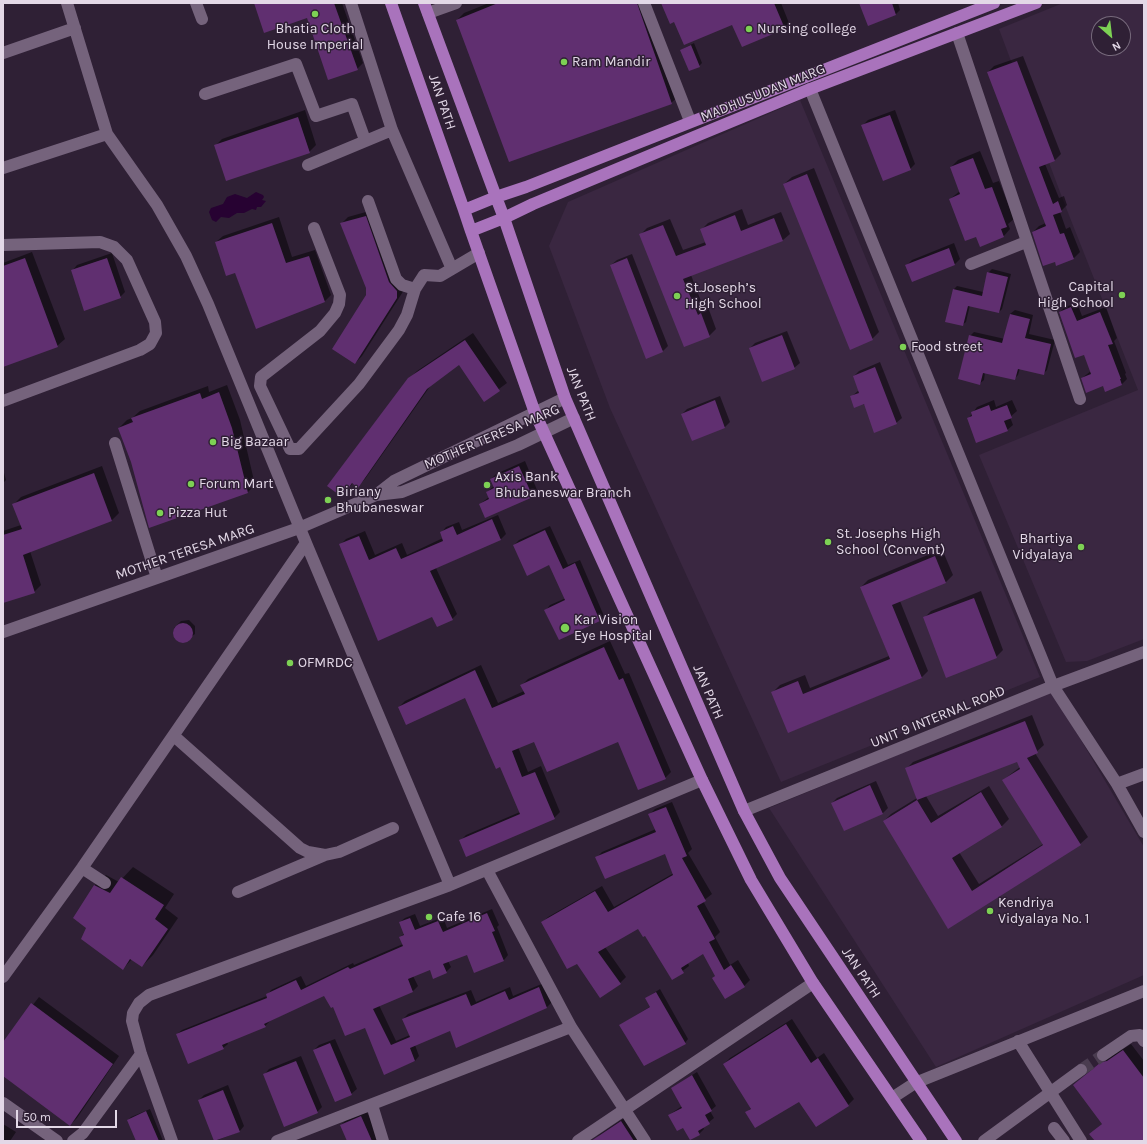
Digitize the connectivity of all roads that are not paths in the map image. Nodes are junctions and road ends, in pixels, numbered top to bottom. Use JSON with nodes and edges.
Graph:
{"nodes":[{"id":1,"x":67,"y":3,"type":"edge"},
{"id":2,"x":196,"y":3,"type":"edge"},
{"id":3,"x":351,"y":3,"type":"edge"},
{"id":4,"x":392,"y":3,"type":"edge"},
{"id":5,"x":456,"y":3,"type":"edge"},
{"id":6,"x":644,"y":3,"type":"edge"},
{"id":7,"x":1036,"y":3,"type":"edge"},
{"id":8,"x":988,"y":4,"type":"edge"},
{"id":9,"x":426,"y":8,"type":"edge"},
{"id":10,"x":202,"y":19,"type":"dead end"},
{"id":11,"x":75,"y":28,"type":"junction"},
{"id":12,"x":957,"y":33,"type":"junction"},
{"id":13,"x":3,"y":53,"type":"edge"},
{"id":14,"x":810,"y":89,"type":"junction"},
{"id":15,"x":205,"y":94,"type":"dead end"},
{"id":16,"x":690,"y":121,"type":"junction"},
{"id":17,"x":392,"y":130,"type":"junction"},
{"id":18,"x":107,"y":134,"type":"junction"},
{"id":19,"x":365,"y":140,"type":"junction"},
{"id":20,"x":308,"y":165,"type":"dead end"},
{"id":21,"x":3,"y":168,"type":"edge"},
{"id":22,"x":496,"y":197,"type":"junction"},
{"id":23,"x":368,"y":201,"type":"dead end"},
{"id":24,"x":464,"y":210,"type":"junction"},
{"id":25,"x":504,"y":218,"type":"junction"},
{"id":26,"x":314,"y":228,"type":"dead end"},
{"id":27,"x":471,"y":232,"type":"junction"},
{"id":28,"x":1026,"y":242,"type":"junction"},
{"id":29,"x":3,"y":245,"type":"edge"},
{"id":30,"x":479,"y":253,"type":"junction"},
{"id":31,"x":971,"y":264,"type":"dead end"},
{"id":32,"x":452,"y":268,"type":"junction"},
{"id":33,"x":415,"y":289,"type":"junction"},
{"id":34,"x":565,"y":398,"type":"junction"},
{"id":35,"x":1080,"y":399,"type":"dead end"},
{"id":36,"x":3,"y":400,"type":"edge"},
{"id":37,"x":535,"y":413,"type":"junction"},
{"id":38,"x":574,"y":418,"type":"junction"},
{"id":39,"x":545,"y":432,"type":"junction"},
{"id":40,"x":116,"y":443,"type":"dead end"},
{"id":41,"x":376,"y":495,"type":"junction"},
{"id":42,"x":299,"y":528,"type":"junction"},
{"id":43,"x":306,"y":543,"type":"junction"},
{"id":44,"x":157,"y":578,"type":"junction"},
{"id":45,"x":3,"y":632,"type":"edge"},
{"id":46,"x":1144,"y":652,"type":"edge"},
{"id":47,"x":1053,"y":686,"type":"junction"},
{"id":48,"x":174,"y":736,"type":"junction"},
{"id":49,"x":1144,"y":774,"type":"edge"},
{"id":50,"x":702,"y":780,"type":"junction"},
{"id":51,"x":1116,"y":784,"type":"junction"},
{"id":52,"x":744,"y":811,"type":"junction"},
{"id":53,"x":393,"y":828,"type":"dead end"},
{"id":54,"x":1144,"y":832,"type":"edge"},
{"id":55,"x":325,"y":855,"type":"junction"},
{"id":56,"x":82,"y":868,"type":"junction"},
{"id":57,"x":487,"y":870,"type":"junction"},
{"id":58,"x":105,"y":883,"type":"dead end"},
{"id":59,"x":450,"y":885,"type":"junction"},
{"id":60,"x":238,"y":892,"type":"dead end"},
{"id":61,"x":3,"y":977,"type":"edge"},
{"id":62,"x":813,"y":983,"type":"junction"},
{"id":63,"x":1144,"y":991,"type":"edge"},
{"id":64,"x":572,"y":1028,"type":"junction"},
{"id":65,"x":1144,"y":1040,"type":"edge"},
{"id":66,"x":1018,"y":1041,"type":"junction"},
{"id":67,"x":141,"y":1054,"type":"junction"},
{"id":68,"x":1103,"y":1055,"type":"tunnel mouth"},
{"id":69,"x":1081,"y":1070,"type":"tunnel mouth"},
{"id":70,"x":915,"y":1082,"type":"junction"},
{"id":71,"x":1051,"y":1092,"type":"junction"},
{"id":72,"x":892,"y":1098,"type":"junction"},
{"id":73,"x":3,"y":1103,"type":"edge"},
{"id":74,"x":372,"y":1105,"type":"junction"},
{"id":75,"x":624,"y":1109,"type":"junction"},
{"id":76,"x":57,"y":1141,"type":"edge"},
{"id":77,"x":73,"y":1141,"type":"edge"},
{"id":78,"x":172,"y":1141,"type":"edge"},
{"id":79,"x":277,"y":1141,"type":"edge"},
{"id":80,"x":383,"y":1141,"type":"edge"},
{"id":81,"x":578,"y":1141,"type":"edge"},
{"id":82,"x":645,"y":1141,"type":"edge"},
{"id":83,"x":921,"y":1141,"type":"edge"},
{"id":84,"x":956,"y":1141,"type":"edge"},
{"id":85,"x":984,"y":1141,"type":"edge"},
{"id":86,"x":1081,"y":1141,"type":"edge"}],
"edges":[{"from":1,"to":11,"type":"street"},
{"from":2,"to":10,"type":"street"},
{"from":3,"to":17,"type":"street"},
{"from":4,"to":24,"type":"main road","name":"JAN PATH"},
{"from":5,"to":9,"type":"street"},
{"from":6,"to":16,"type":"street"},
{"from":7,"to":12,"type":"main road","name":"MADHUSUDAN MARG"},
{"from":8,"to":16,"type":"main road","name":"MADHUSUDAN MARG"},
{"from":9,"to":22,"type":"main road","name":"JAN PATH"},
{"from":11,"to":13,"type":"street"},
{"from":11,"to":18,"type":"street"},
{"from":12,"to":14,"type":"main road","name":"MADHUSUDAN MARG"},
{"from":12,"to":28,"type":"street"},
{"from":14,"to":25,"type":"main road","name":"MADHUSUDAN MARG"},
{"from":14,"to":47,"type":"street"},
{"from":15,"to":19,"type":"street"},
{"from":16,"to":22,"type":"main road","name":"MADHUSUDAN MARG"},
{"from":17,"to":19,"type":"street"},
{"from":17,"to":32,"type":"street"},
{"from":18,"to":21,"type":"street"},
{"from":18,"to":42,"type":"street"},
{"from":19,"to":20,"type":"street"},
{"from":22,"to":24,"type":"main road","name":"MADHUSUDAN MARG"},
{"from":22,"to":25,"type":"main road","name":"JAN PATH"},
{"from":23,"to":33,"type":"street"},
{"from":24,"to":27,"type":"main road","name":"JAN PATH"},
{"from":25,"to":27,"type":"main road","name":"MADHUSUDAN MARG"},
{"from":25,"to":34,"type":"main road","name":"JAN PATH"},
{"from":26,"to":33,"type":"street"},
{"from":27,"to":30,"type":"main road"},
{"from":28,"to":31,"type":"street"},
{"from":28,"to":35,"type":"street"},
{"from":29,"to":36,"type":"street"},
{"from":30,"to":32,"type":"street"},
{"from":30,"to":37,"type":"main road"},
{"from":32,"to":33,"type":"street"},
{"from":34,"to":37,"type":"street","name":"MOTHER TERESA MARG"},
{"from":34,"to":38,"type":"main road","name":"JAN PATH"},
{"from":37,"to":39,"type":"main road"},
{"from":37,"to":41,"type":"street","name":"MOTHER TERESA MARG"},
{"from":38,"to":39,"type":"street","name":"MOTHER TERESA MARG"},
{"from":38,"to":52,"type":"main road","name":"JAN PATH"},
{"from":39,"to":41,"type":"street","name":"MOTHER TERESA MARG"},
{"from":39,"to":50,"type":"main road"},
{"from":40,"to":44,"type":"street"},
{"from":41,"to":42,"type":"street","name":"MOTHER TERESA MARG"},
{"from":42,"to":43,"type":"street"},
{"from":42,"to":44,"type":"street","name":"MOTHER TERESA MARG"},
{"from":43,"to":48,"type":"street"},
{"from":43,"to":59,"type":"street"},
{"from":44,"to":45,"type":"street","name":"MOTHER TERESA MARG"},
{"from":46,"to":47,"type":"street","name":"UNIT 9 INTERNAL ROAD"},
{"from":47,"to":51,"type":"street"},
{"from":47,"to":52,"type":"street","name":"UNIT 9 INTERNAL ROAD"},
{"from":48,"to":55,"type":"street"},
{"from":48,"to":56,"type":"street"},
{"from":49,"to":51,"type":"street"},
{"from":50,"to":57,"type":"street"},
{"from":50,"to":62,"type":"main road"},
{"from":51,"to":54,"type":"street"},
{"from":52,"to":70,"type":"main road","name":"JAN PATH"},
{"from":53,"to":55,"type":"street"},
{"from":55,"to":60,"type":"street"},
{"from":56,"to":58,"type":"street"},
{"from":56,"to":61,"type":"street"},
{"from":57,"to":59,"type":"street"},
{"from":57,"to":64,"type":"street"},
{"from":59,"to":67,"type":"street"},
{"from":62,"to":72,"type":"main road"},
{"from":62,"to":75,"type":"street"},
{"from":63,"to":66,"type":"street"},
{"from":64,"to":74,"type":"street"},
{"from":64,"to":75,"type":"street"},
{"from":65,"to":68,"type":"street"},
{"from":66,"to":70,"type":"street"},
{"from":66,"to":71,"type":"street"},
{"from":67,"to":77,"type":"street"},
{"from":67,"to":78,"type":"street"},
{"from":69,"to":71,"type":"street"},
{"from":70,"to":72,"type":"street"},
{"from":70,"to":84,"type":"main road","name":"JAN PATH"},
{"from":71,"to":85,"type":"street"},
{"from":71,"to":86,"type":"street"},
{"from":72,"to":83,"type":"main road"},
{"from":73,"to":76,"type":"street"},
{"from":74,"to":79,"type":"street"},
{"from":74,"to":80,"type":"street"},
{"from":75,"to":81,"type":"street"},
{"from":75,"to":82,"type":"street"}]}
